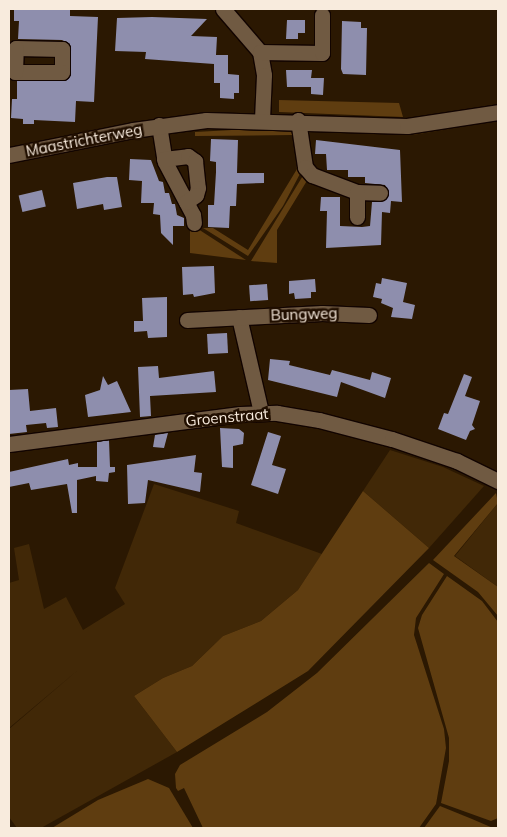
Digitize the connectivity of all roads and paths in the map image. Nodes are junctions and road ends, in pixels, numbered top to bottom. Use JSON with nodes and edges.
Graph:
{"nodes":[{"id":1,"x":224,"y":9,"type":"edge"},
{"id":2,"x":322,"y":15,"type":"dead end"},
{"id":3,"x":260,"y":52,"type":"junction"},
{"id":4,"x":498,"y":112,"type":"edge"},
{"id":5,"x":262,"y":119,"type":"junction"},
{"id":6,"x":298,"y":120,"type":"junction"},
{"id":7,"x":158,"y":125,"type":"junction"},
{"id":8,"x":9,"y":155,"type":"edge"},
{"id":9,"x":164,"y":159,"type":"junction"},
{"id":10,"x":357,"y":192,"type":"junction"},
{"id":11,"x":380,"y":192,"type":"dead end"},
{"id":12,"x":186,"y":202,"type":"junction"},
{"id":13,"x":356,"y":216,"type":"dead end"},
{"id":14,"x":194,"y":223,"type":"dead end"},
{"id":15,"x":369,"y":315,"type":"dead end"},
{"id":16,"x":239,"y":317,"type":"junction"},
{"id":17,"x":187,"y":320,"type":"dead end"},
{"id":18,"x":261,"y":412,"type":"junction"},
{"id":19,"x":9,"y":444,"type":"edge"},
{"id":20,"x":497,"y":480,"type":"edge"}],
"edges":[{"from":1,"to":3,"type":"street"},
{"from":2,"to":3,"type":"street"},
{"from":3,"to":5,"type":"street"},
{"from":4,"to":6,"type":"street","name":"Maastrichterweg"},
{"from":5,"to":6,"type":"street","name":"Maastrichterweg"},
{"from":5,"to":7,"type":"street","name":"Maastrichterweg"},
{"from":6,"to":10,"type":"street"},
{"from":7,"to":8,"type":"street","name":"Maastrichterweg"},
{"from":7,"to":9,"type":"street","name":"Maastrichterweg"},
{"from":9,"to":12,"type":"street","name":"Maastrichterweg"},
{"from":9,"to":12,"type":"street"},
{"from":10,"to":11,"type":"street"},
{"from":10,"to":13,"type":"street"},
{"from":12,"to":14,"type":"street","name":"Maastrichterweg"},
{"from":15,"to":16,"type":"street","name":"Bungweg"},
{"from":16,"to":17,"type":"street","name":"Bungweg"},
{"from":16,"to":18,"type":"street"},
{"from":18,"to":19,"type":"street","name":"Groenstraat"},
{"from":18,"to":20,"type":"street","name":"Groenstraat"}]}
